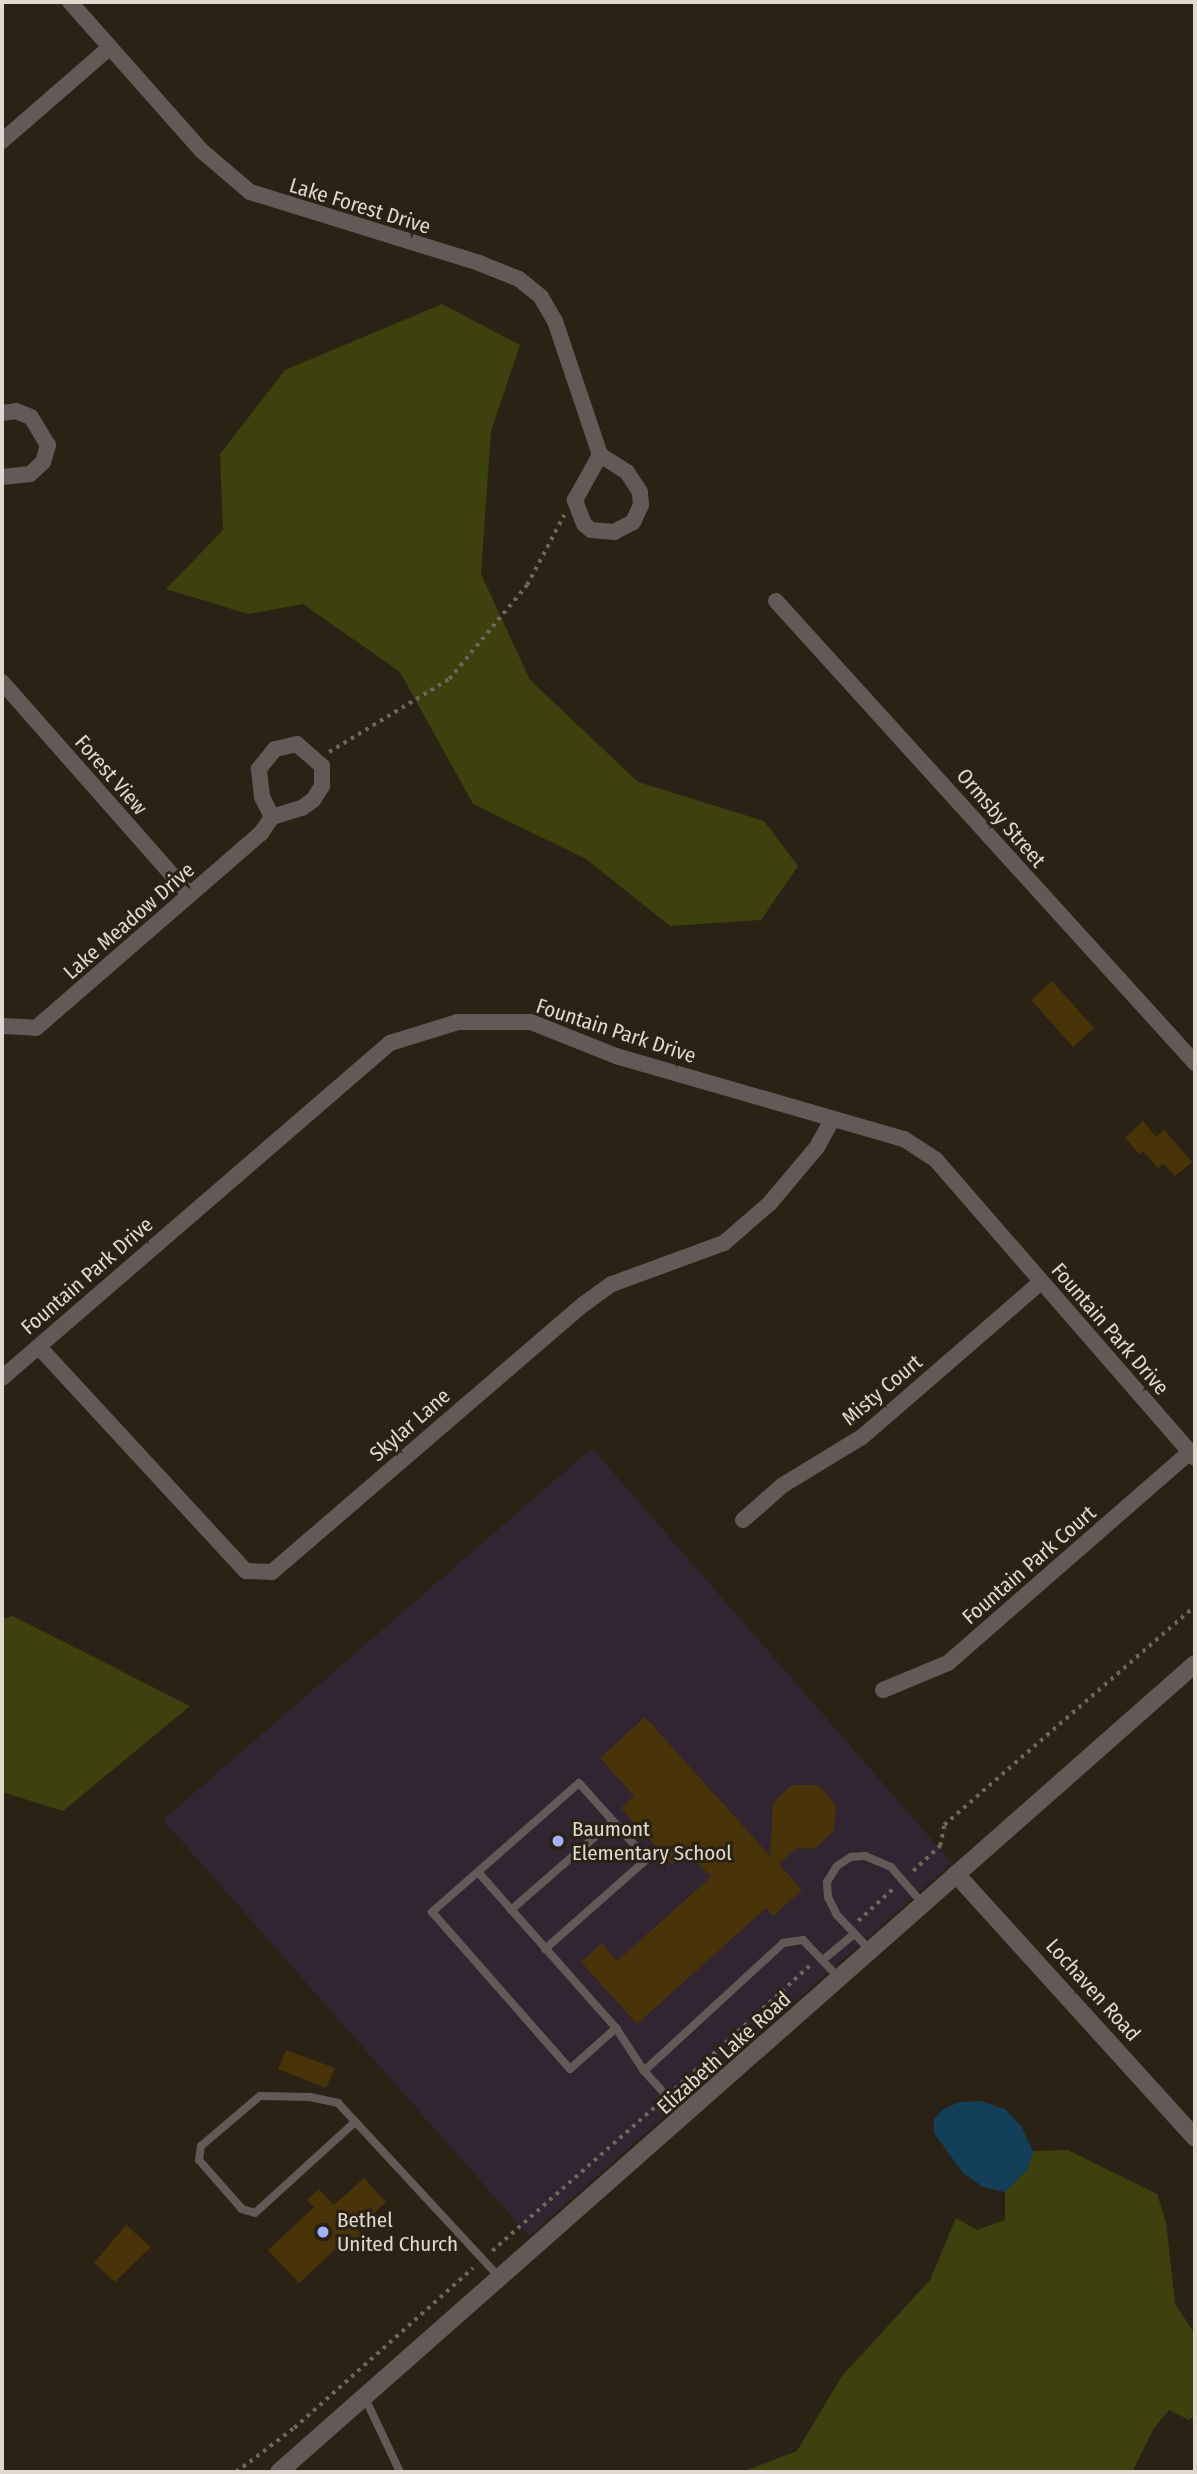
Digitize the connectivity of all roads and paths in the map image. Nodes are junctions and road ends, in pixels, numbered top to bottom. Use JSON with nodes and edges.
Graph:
{"nodes":[{"id":1,"x":71,"y":2,"type":"edge"},
{"id":2,"x":110,"y":47,"type":"junction"},
{"id":3,"x":2,"y":141,"type":"edge"},
{"id":4,"x":2,"y":413,"type":"edge"},
{"id":5,"x":600,"y":455,"type":"junction"},
{"id":6,"x":2,"y":477,"type":"edge"},
{"id":7,"x":576,"y":505,"type":"junction"},
{"id":8,"x":776,"y":601,"type":"dead end"},
{"id":9,"x":2,"y":682,"type":"edge"},
{"id":10,"x":318,"y":760,"type":"junction"},
{"id":11,"x":272,"y":817,"type":"junction"},
{"id":12,"x":190,"y":895,"type":"junction"},
{"id":13,"x":2,"y":1026,"type":"edge"},
{"id":14,"x":1195,"y":1063,"type":"edge"},
{"id":15,"x":832,"y":1120,"type":"junction"},
{"id":16,"x":1041,"y":1282,"type":"junction"},
{"id":17,"x":39,"y":1347,"type":"junction"},
{"id":18,"x":2,"y":1378,"type":"edge"},
{"id":19,"x":1193,"y":1455,"type":"edge"},
{"id":20,"x":743,"y":1520,"type":"dead end"},
{"id":21,"x":1195,"y":1606,"type":"edge"},
{"id":22,"x":1195,"y":1664,"type":"edge"},
{"id":23,"x":883,"y":1690,"type":"dead end"},
{"id":24,"x":613,"y":1821,"type":"junction"},
{"id":25,"x":478,"y":1872,"type":"junction"},
{"id":26,"x":956,"y":1874,"type":"junction"},
{"id":27,"x":902,"y":1880,"type":"junction"},
{"id":28,"x":923,"y":1904,"type":"junction"},
{"id":29,"x":511,"y":1910,"type":"junction"},
{"id":30,"x":851,"y":1932,"type":"junction"},
{"id":31,"x":545,"y":1949,"type":"junction"},
{"id":32,"x":871,"y":1951,"type":"junction"},
{"id":33,"x":821,"y":1958,"type":"junction"},
{"id":34,"x":840,"y":1979,"type":"junction"},
{"id":35,"x":616,"y":2028,"type":"junction"},
{"id":36,"x":644,"y":2071,"type":"junction"},
{"id":37,"x":667,"y":2096,"type":"junction"},
{"id":38,"x":686,"y":2117,"type":"junction"},
{"id":39,"x":355,"y":2122,"type":"junction"},
{"id":40,"x":1195,"y":2138,"type":"edge"},
{"id":41,"x":482,"y":2260,"type":"junction"},
{"id":42,"x":501,"y":2279,"type":"junction"},
{"id":43,"x":365,"y":2398,"type":"junction"},
{"id":44,"x":236,"y":2472,"type":"edge"},
{"id":45,"x":279,"y":2472,"type":"edge"},
{"id":46,"x":400,"y":2472,"type":"edge"}],
"edges":[{"from":1,"to":2,"type":"street","name":"Lake Forest Drive"},
{"from":2,"to":3,"type":"street"},
{"from":2,"to":5,"type":"street","name":"Lake Forest Drive"},
{"from":4,"to":6,"type":"street"},
{"from":5,"to":7,"type":"street"},
{"from":5,"to":7,"type":"street"},
{"from":7,"to":10,"type":"path"},
{"from":8,"to":14,"type":"street","name":"Ormsby Street"},
{"from":9,"to":12,"type":"street","name":"Forest View"},
{"from":10,"to":11,"type":"street","name":"Lake Meadow Drive"},
{"from":10,"to":11,"type":"street"},
{"from":11,"to":12,"type":"street","name":"Lake Meadow Drive"},
{"from":12,"to":13,"type":"street","name":"Lake Meadow Drive"},
{"from":15,"to":16,"type":"street","name":"Fountain Park Drive"},
{"from":15,"to":17,"type":"street","name":"Fountain Park Drive"},
{"from":15,"to":17,"type":"street","name":"Skylar Lane"},
{"from":16,"to":19,"type":"street","name":"Fountain Park Drive"},
{"from":16,"to":20,"type":"street","name":"Misty Court"},
{"from":17,"to":18,"type":"street","name":"Fountain Park Drive"},
{"from":19,"to":23,"type":"street","name":"Fountain Park Court"},
{"from":21,"to":27,"type":"path"},
{"from":22,"to":26,"type":"street","name":"Elizabeth Lake Road"},
{"from":24,"to":25,"type":"lane"},
{"from":24,"to":29,"type":"lane"},
{"from":24,"to":31,"type":"lane"},
{"from":25,"to":29,"type":"lane"},
{"from":25,"to":35,"type":"lane"},
{"from":26,"to":28,"type":"street","name":"Elizabeth Lake Road"},
{"from":26,"to":40,"type":"street","name":"Lochaven Road"},
{"from":27,"to":28,"type":"lane"},
{"from":27,"to":30,"type":"path"},
{"from":27,"to":30,"type":"lane"},
{"from":28,"to":32,"type":"street","name":"Elizabeth Lake Road"},
{"from":29,"to":31,"type":"lane"},
{"from":30,"to":32,"type":"lane"},
{"from":30,"to":33,"type":"lane"},
{"from":31,"to":35,"type":"lane"},
{"from":32,"to":34,"type":"street","name":"Elizabeth Lake Road"},
{"from":33,"to":34,"type":"lane"},
{"from":33,"to":36,"type":"lane"},
{"from":33,"to":37,"type":"path"},
{"from":34,"to":38,"type":"street","name":"Elizabeth Lake Road"},
{"from":35,"to":36,"type":"lane"},
{"from":36,"to":37,"type":"lane"},
{"from":37,"to":38,"type":"lane"},
{"from":37,"to":41,"type":"path"},
{"from":38,"to":42,"type":"street","name":"Elizabeth Lake Road"},
{"from":39,"to":39,"type":"lane"},
{"from":39,"to":41,"type":"lane"},
{"from":41,"to":42,"type":"lane"},
{"from":41,"to":44,"type":"path"},
{"from":42,"to":43,"type":"street","name":"Elizabeth Lake Road"},
{"from":43,"to":45,"type":"street","name":"Elizabeth Lake Road"},
{"from":43,"to":46,"type":"lane"}]}
